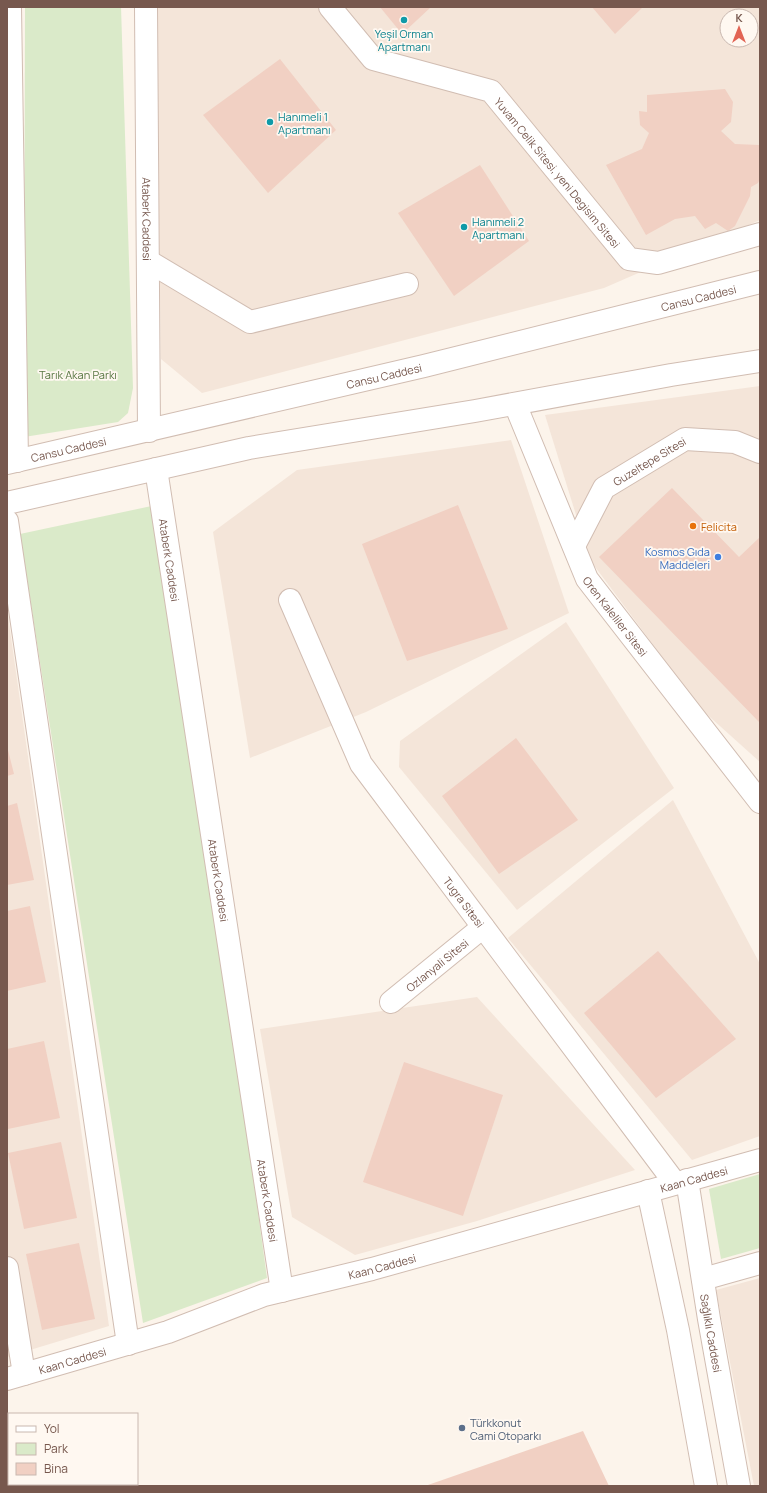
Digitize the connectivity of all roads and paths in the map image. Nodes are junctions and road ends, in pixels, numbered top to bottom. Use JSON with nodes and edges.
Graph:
{"nodes":[{"id":1,"x":10,"y":7,"type":"edge"},
{"id":2,"x":146,"y":7,"type":"edge"},
{"id":3,"x":330,"y":7,"type":"edge"},
{"id":4,"x":760,"y":234,"type":"edge"},
{"id":5,"x":148,"y":262,"type":"junction"},
{"id":6,"x":760,"y":282,"type":"edge"},
{"id":7,"x":407,"y":284,"type":"dead end"},
{"id":8,"x":760,"y":361,"type":"edge"},
{"id":9,"x":515,"y":404,"type":"junction"},
{"id":10,"x":149,"y":431,"type":"junction"},
{"id":11,"x":760,"y":452,"type":"edge"},
{"id":12,"x":12,"y":462,"type":"edge"},
{"id":13,"x":156,"y":469,"type":"junction"},
{"id":14,"x":7,"y":503,"type":"edge"},
{"id":15,"x":7,"y":521,"type":"edge"},
{"id":16,"x":574,"y":546,"type":"junction"},
{"id":17,"x":290,"y":600,"type":"dead end"},
{"id":18,"x":760,"y":802,"type":"edge"},
{"id":19,"x":483,"y":927,"type":"junction"},
{"id":20,"x":391,"y":1002,"type":"dead end"},
{"id":21,"x":760,"y":1160,"type":"edge"},
{"id":22,"x":681,"y":1182,"type":"junction"},
{"id":23,"x":648,"y":1191,"type":"junction"},
{"id":24,"x":760,"y":1263,"type":"edge"},
{"id":25,"x":7,"y":1268,"type":"edge"},
{"id":26,"x":703,"y":1279,"type":"junction"},
{"id":27,"x":282,"y":1291,"type":"junction"},
{"id":28,"x":128,"y":1344,"type":"junction"},
{"id":29,"x":15,"y":1377,"type":"edge"},
{"id":30,"x":706,"y":1486,"type":"edge"},
{"id":31,"x":739,"y":1486,"type":"edge"}],
"edges":[{"from":1,"to":12,"type":"street"},
{"from":2,"to":5,"type":"street","name":"Ataberk Caddesi"},
{"from":3,"to":4,"type":"street","name":"Yuvam Celik Sitesi, yeni Degisim Sitesi"},
{"from":5,"to":7,"type":"street"},
{"from":5,"to":10,"type":"street","name":"Ataberk Caddesi"},
{"from":6,"to":10,"type":"street","name":"Cansu Caddesi"},
{"from":8,"to":9,"type":"street"},
{"from":9,"to":13,"type":"street"},
{"from":9,"to":16,"type":"street","name":"Oren Kaleliler Sitesi"},
{"from":10,"to":12,"type":"street","name":"Cansu Caddesi"},
{"from":11,"to":16,"type":"street","name":"Guzeltepe Sitesi"},
{"from":13,"to":14,"type":"street"},
{"from":13,"to":27,"type":"street","name":"Ataberk Caddesi"},
{"from":15,"to":28,"type":"street"},
{"from":16,"to":18,"type":"street","name":"Oren Kaleliler Sitesi"},
{"from":17,"to":19,"type":"street","name":"Tugra Sitesi"},
{"from":19,"to":20,"type":"street","name":"Ozlanyali Sitesi"},
{"from":19,"to":22,"type":"street","name":"Tugra Sitesi"},
{"from":21,"to":22,"type":"street","name":"Kaan Caddesi"},
{"from":22,"to":23,"type":"street","name":"Kaan Caddesi"},
{"from":22,"to":26,"type":"street","name":"Sağlıklı Caddesi"},
{"from":23,"to":27,"type":"street","name":"Kaan Caddesi"},
{"from":23,"to":30,"type":"street"},
{"from":24,"to":26,"type":"street"},
{"from":25,"to":29,"type":"street"},
{"from":26,"to":31,"type":"street","name":"Sağlıklı Caddesi"},
{"from":27,"to":28,"type":"street","name":"Kaan Caddesi"},
{"from":28,"to":29,"type":"street","name":"Kaan Caddesi"}]}
